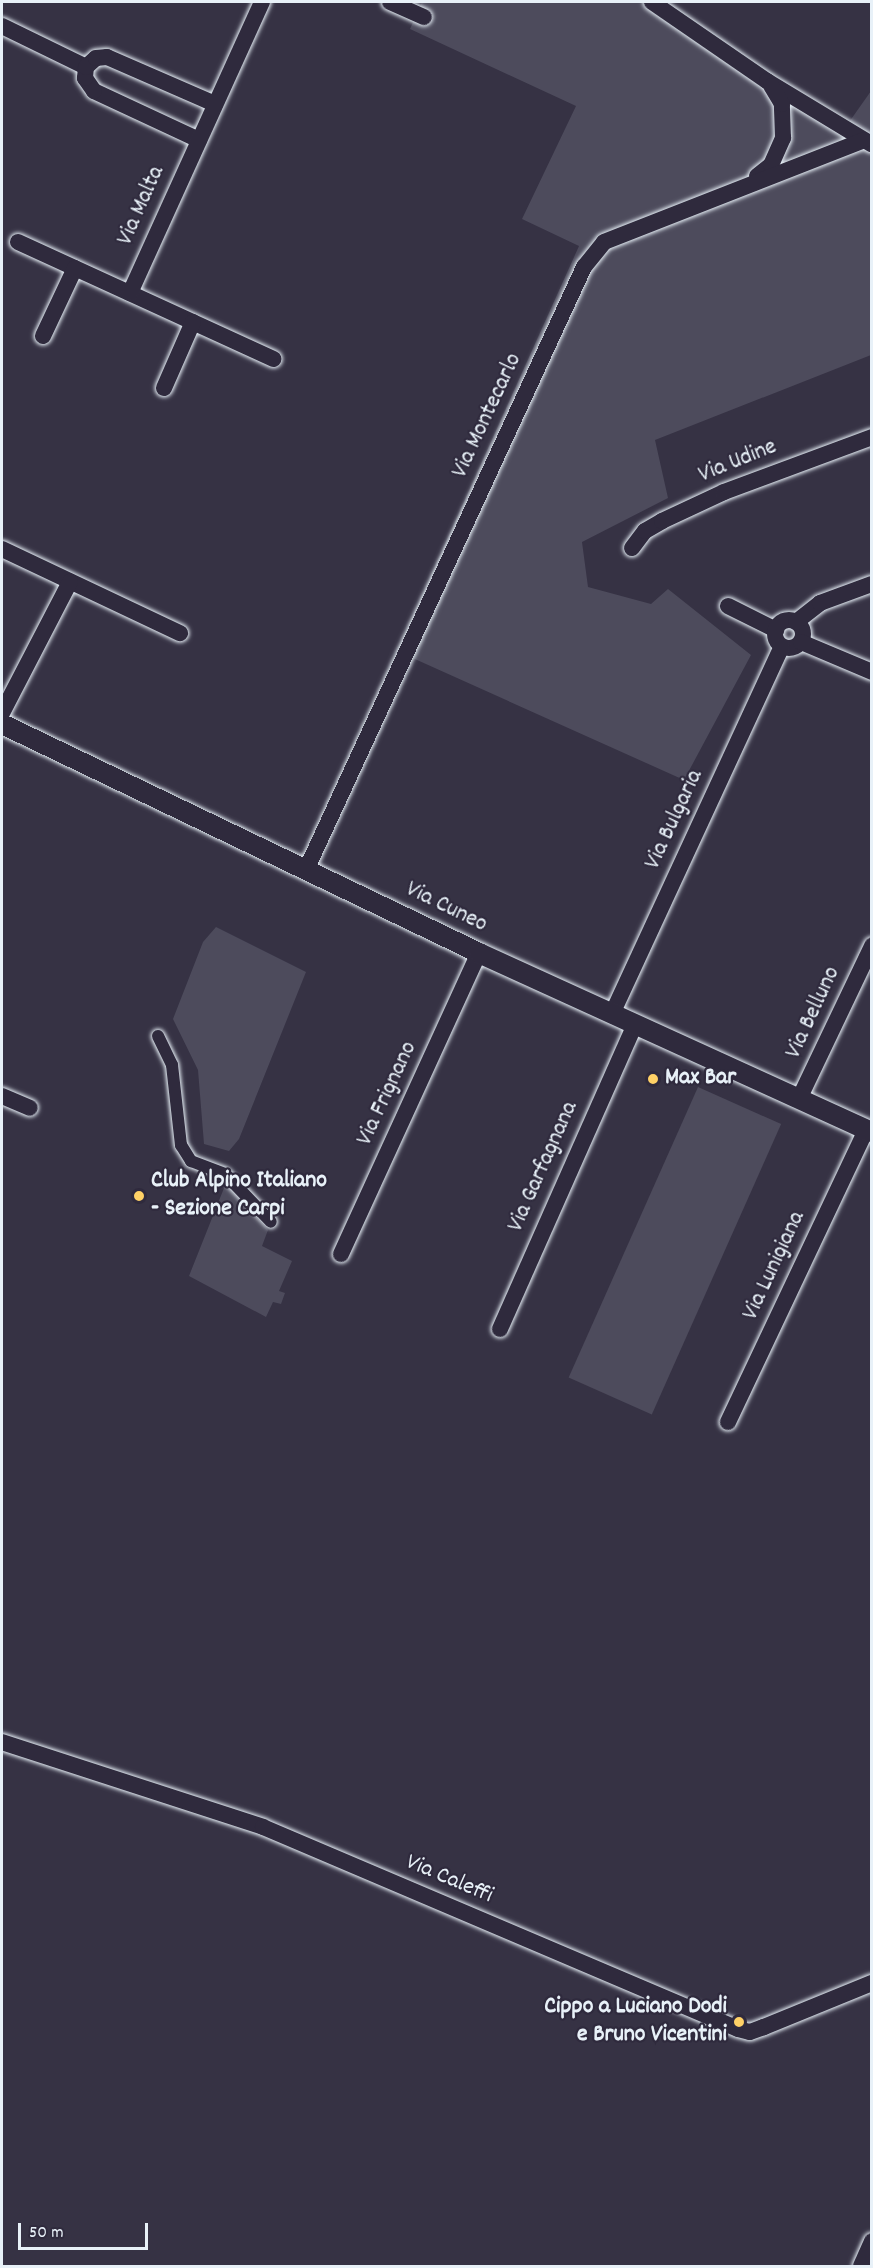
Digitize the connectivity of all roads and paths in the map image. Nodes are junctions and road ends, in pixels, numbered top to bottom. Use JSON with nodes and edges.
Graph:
{"nodes":[{"id":1,"x":262,"y":2,"type":"edge"},
{"id":2,"x":390,"y":2,"type":"edge"},
{"id":3,"x":652,"y":2,"type":"edge"},
{"id":4,"x":424,"y":17,"type":"dead end"},
{"id":5,"x":2,"y":26,"type":"edge"},
{"id":6,"x":86,"y":67,"type":"junction"},
{"id":7,"x":767,"y":81,"type":"junction"},
{"id":8,"x":215,"y":104,"type":"junction"},
{"id":9,"x":199,"y":140,"type":"junction"},
{"id":10,"x":868,"y":142,"type":"edge"},
{"id":11,"x":741,"y":187,"type":"junction"},
{"id":12,"x":18,"y":242,"type":"dead end"},
{"id":13,"x":75,"y":268,"type":"junction"},
{"id":14,"x":130,"y":293,"type":"junction"},
{"id":15,"x":193,"y":322,"type":"junction"},
{"id":16,"x":43,"y":336,"type":"dead end"},
{"id":17,"x":274,"y":359,"type":"dead end"},
{"id":18,"x":164,"y":388,"type":"dead end"},
{"id":19,"x":872,"y":437,"type":"edge"},
{"id":20,"x":632,"y":548,"type":"dead end"},
{"id":21,"x":2,"y":549,"type":"edge"},
{"id":22,"x":70,"y":582,"type":"junction"},
{"id":23,"x":872,"y":584,"type":"edge"},
{"id":24,"x":728,"y":606,"type":"dead end"},
{"id":25,"x":796,"y":622,"type":"junction"},
{"id":26,"x":776,"y":630,"type":"junction"},
{"id":27,"x":180,"y":633,"type":"dead end"},
{"id":28,"x":801,"y":642,"type":"junction"},
{"id":29,"x":782,"y":646,"type":"junction"},
{"id":30,"x":872,"y":672,"type":"edge"},
{"id":31,"x":2,"y":713,"type":"edge"},
{"id":32,"x":2,"y":724,"type":"edge"},
{"id":33,"x":307,"y":868,"type":"junction"},
{"id":34,"x":870,"y":952,"type":"edge"},
{"id":35,"x":479,"y":953,"type":"junction"},
{"id":36,"x":612,"y":1014,"type":"junction"},
{"id":37,"x":635,"y":1025,"type":"junction"},
{"id":38,"x":158,"y":1036,"type":"dead end"},
{"id":39,"x":2,"y":1096,"type":"edge"},
{"id":40,"x":799,"y":1100,"type":"junction"},
{"id":41,"x":30,"y":1108,"type":"dead end"},
{"id":42,"x":869,"y":1131,"type":"edge"},
{"id":43,"x":271,"y":1222,"type":"dead end"},
{"id":44,"x":341,"y":1254,"type":"dead end"},
{"id":45,"x":501,"y":1329,"type":"dead end"},
{"id":46,"x":728,"y":1422,"type":"dead end"},
{"id":47,"x":2,"y":1742,"type":"edge"},
{"id":48,"x":872,"y":1983,"type":"edge"},
{"id":49,"x":872,"y":2241,"type":"edge"},
{"id":50,"x":861,"y":2266,"type":"edge"}],
"edges":[{"from":1,"to":8,"type":"street","name":"Via Malta"},
{"from":2,"to":4,"type":"street"},
{"from":3,"to":7,"type":"street"},
{"from":5,"to":6,"type":"street"},
{"from":6,"to":8,"type":"street"},
{"from":6,"to":9,"type":"street"},
{"from":7,"to":10,"type":"street"},
{"from":7,"to":11,"type":"street"},
{"from":8,"to":9,"type":"street","name":"Via Malta"},
{"from":9,"to":14,"type":"street","name":"Via Malta"},
{"from":10,"to":11,"type":"street","name":"Via Montecarlo"},
{"from":11,"to":33,"type":"street","name":"Via Montecarlo"},
{"from":12,"to":13,"type":"street"},
{"from":13,"to":14,"type":"street"},
{"from":13,"to":16,"type":"street"},
{"from":14,"to":15,"type":"street"},
{"from":15,"to":17,"type":"street"},
{"from":15,"to":18,"type":"street"},
{"from":19,"to":20,"type":"street","name":"Via Udine"},
{"from":21,"to":22,"type":"street"},
{"from":22,"to":27,"type":"street"},
{"from":22,"to":31,"type":"street"},
{"from":23,"to":25,"type":"street"},
{"from":24,"to":26,"type":"street"},
{"from":25,"to":26,"type":"street"},
{"from":25,"to":28,"type":"street"},
{"from":26,"to":29,"type":"street"},
{"from":28,"to":29,"type":"street"},
{"from":28,"to":30,"type":"street"},
{"from":29,"to":36,"type":"street","name":"Via Bulgaria"},
{"from":32,"to":33,"type":"street","name":"Via Cuneo"},
{"from":33,"to":35,"type":"street","name":"Via Cuneo"},
{"from":34,"to":40,"type":"street","name":"Via Belluno"},
{"from":35,"to":36,"type":"street","name":"Via Cuneo"},
{"from":35,"to":44,"type":"street","name":"Via Frignano"},
{"from":36,"to":37,"type":"street","name":"Via Cuneo"},
{"from":37,"to":40,"type":"street","name":"Via Cuneo"},
{"from":37,"to":45,"type":"street","name":"Via Garfagnana"},
{"from":38,"to":43,"type":"street"},
{"from":39,"to":41,"type":"street"},
{"from":40,"to":42,"type":"street","name":"Via Cuneo"},
{"from":42,"to":46,"type":"street","name":"Via Lunigiana"},
{"from":47,"to":48,"type":"street","name":"Via Caleffi"},
{"from":49,"to":50,"type":"street"}]}
